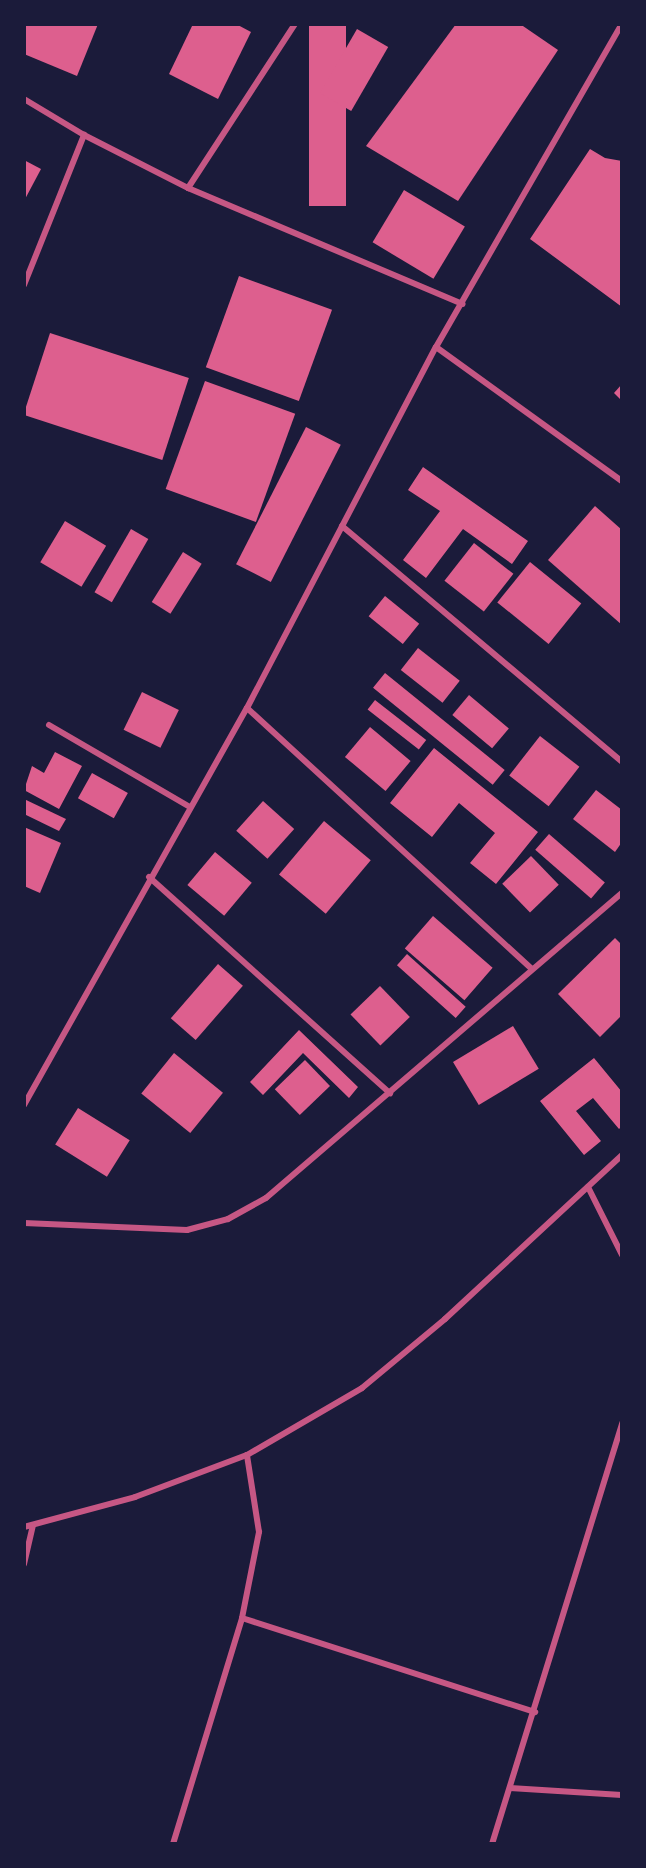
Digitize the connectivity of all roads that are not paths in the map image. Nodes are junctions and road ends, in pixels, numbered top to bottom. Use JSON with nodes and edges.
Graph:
{"nodes":[{"id":1,"x":295,"y":24,"type":"edge"},
{"id":2,"x":622,"y":24,"type":"edge"},
{"id":3,"x":24,"y":99,"type":"edge"},
{"id":4,"x":84,"y":135,"type":"junction"},
{"id":5,"x":188,"y":188,"type":"junction"},
{"id":6,"x":24,"y":285,"type":"edge"},
{"id":7,"x":462,"y":304,"type":"junction"},
{"id":8,"x":436,"y":347,"type":"junction"},
{"id":9,"x":622,"y":482,"type":"edge"},
{"id":10,"x":342,"y":526,"type":"junction"},
{"id":11,"x":247,"y":708,"type":"junction"},
{"id":12,"x":49,"y":725,"type":"dead end"},
{"id":13,"x":622,"y":762,"type":"edge"},
{"id":14,"x":190,"y":807,"type":"junction"},
{"id":15,"x":149,"y":878,"type":"junction"},
{"id":16,"x":622,"y":893,"type":"edge"},
{"id":17,"x":532,"y":969,"type":"junction"},
{"id":18,"x":390,"y":1093,"type":"junction"},
{"id":19,"x":24,"y":1106,"type":"edge"},
{"id":20,"x":622,"y":1155,"type":"edge"},
{"id":21,"x":588,"y":1187,"type":"junction"},
{"id":22,"x":24,"y":1223,"type":"edge"},
{"id":23,"x":622,"y":1255,"type":"edge"},
{"id":24,"x":622,"y":1423,"type":"edge"},
{"id":25,"x":247,"y":1455,"type":"junction"},
{"id":26,"x":33,"y":1526,"type":"junction"},
{"id":27,"x":24,"y":1527,"type":"edge"},
{"id":28,"x":24,"y":1564,"type":"edge"},
{"id":29,"x":242,"y":1618,"type":"junction"},
{"id":30,"x":535,"y":1712,"type":"junction"},
{"id":31,"x":510,"y":1788,"type":"junction"},
{"id":32,"x":622,"y":1795,"type":"edge"},
{"id":33,"x":173,"y":1844,"type":"edge"},
{"id":34,"x":492,"y":1844,"type":"edge"}],
"edges":[{"from":1,"to":5,"type":"street"},
{"from":2,"to":7,"type":"street"},
{"from":3,"to":4,"type":"street"},
{"from":4,"to":5,"type":"street"},
{"from":4,"to":6,"type":"street"},
{"from":5,"to":7,"type":"street"},
{"from":7,"to":8,"type":"street"},
{"from":8,"to":9,"type":"street"},
{"from":8,"to":10,"type":"street"},
{"from":10,"to":11,"type":"street"},
{"from":10,"to":13,"type":"street"},
{"from":11,"to":14,"type":"street"},
{"from":11,"to":17,"type":"street"},
{"from":12,"to":14,"type":"street"},
{"from":14,"to":15,"type":"street"},
{"from":15,"to":18,"type":"street"},
{"from":15,"to":19,"type":"street"},
{"from":16,"to":17,"type":"street"},
{"from":17,"to":18,"type":"street"},
{"from":18,"to":22,"type":"street"},
{"from":20,"to":21,"type":"street"},
{"from":21,"to":23,"type":"street"},
{"from":21,"to":25,"type":"street"},
{"from":24,"to":30,"type":"street"},
{"from":25,"to":26,"type":"street"},
{"from":25,"to":29,"type":"street"},
{"from":26,"to":27,"type":"street"},
{"from":26,"to":28,"type":"street"},
{"from":29,"to":30,"type":"street"},
{"from":29,"to":33,"type":"street"},
{"from":30,"to":31,"type":"street"},
{"from":31,"to":32,"type":"street"},
{"from":31,"to":34,"type":"street"}]}
